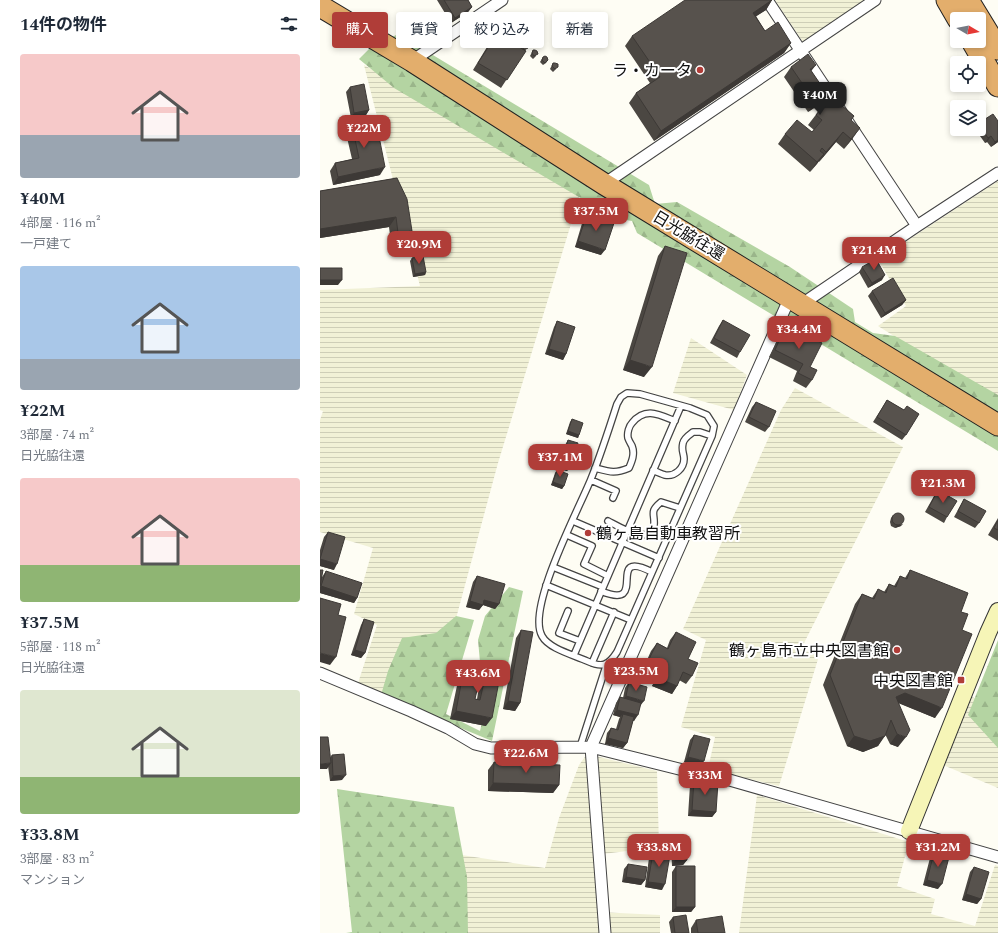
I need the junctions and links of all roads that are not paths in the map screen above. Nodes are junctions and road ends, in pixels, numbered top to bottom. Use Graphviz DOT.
graph roads {
  1 [pos="502,0"];
  2 [pos="767,0"];
  3 [pos="875,0"];
  4 [pos="947,0"];
  5 [pos="968,0"];
  6 [pos="320,6"];
  7 [pos="954,12"];
  8 [pos="976,48"];
  9 [pos="801,49"];
  10 [pos="998,49"];
  11 [pos="412,61"];
  12 [pos="998,86"];
  13 [pos="998,173"];
  14 [pos="604,184"];
  15 [pos="917,226"];
  16 [pos="796,301"];
  17 [pos="681,406"];
  18 [pos="675,421"];
  19 [pos="998,425"];
  20 [pos="712,436"];
  21 [pos="595,468"];
  22 [pos="653,470"];
  23 [pos="591,480"];
  24 [pos="613,498"];
  25 [pos="680,508"];
  26 [pos="573,521"];
  27 [pos="608,521"];
  28 [pos="628,530"];
  29 [pos="567,535"];
  30 [pos="622,543"];
  31 [pos="659,558"];
  32 [pos="553,567"];
  33 [pos="652,572"];
  34 [pos="608,576"];
  35 [pos="546,585"];
  36 [pos="602,589"];
  37 [pos="595,604"];
  38 [pos="568,611"];
  39 [pos="998,611"];
  40 [pos="614,612"];
  41 [pos="631,620"];
  42 [pos="580,641"];
  43 [pos="574,655"];
  44 [pos="592,663"];
  45 [pos="607,664"];
  46 [pos="320,673"];
  47 [pos="585,747"];
  48 [pos="909,831"];
  49 [pos="998,857"];
  50 [pos="605,933"];
  1 -- 11 [label="street"];
  2 -- 9 [label="street"];
  3 -- 9 [label="street"];
  4 -- 7 [label="highway"];
  5 -- 10 [label="highway"];
  6 -- 11 [label="highway, 日光脇往還"];
  8 -- 12 [label="highway"];
  9 -- 14 [label="street"];
  9 -- 15 [label="street"];
  11 -- 14 [label="highway, 日光脇往還"];
  13 -- 15 [label="street"];
  14 -- 16 [label="highway, 日光脇往還"];
  15 -- 16 [label="street"];
  16 -- 19 [label="highway, 日光脇往還"];
  16 -- 47 [label="street"];
  17 -- 18 [label="lane"];
  17 -- 20 [label="lane"];
  17 -- 21 [label="lane"];
  18 -- 21 [label="lane"];
  18 -- 22 [label="lane"];
  20 -- 22 [label="lane"];
  20 -- 25 [label="lane"];
  21 -- 23 [label="lane"];
  22 -- 28 [label="lane"];
  23 -- 24 [label="lane"];
  23 -- 26 [label="lane"];
  25 -- 28 [label="lane"];
  25 -- 31 [label="lane"];
  26 -- 29 [label="lane"];
  26 -- 30 [label="lane"];
  27 -- 28 [label="lane"];
  28 -- 30 [label="lane"];
  29 -- 32 [label="lane"];
  29 -- 34 [label="lane"];
  30 -- 31 [label="lane"];
  30 -- 34 [label="lane"];
  31 -- 33 [label="lane"];
  32 -- 35 [label="lane"];
  32 -- 36 [label="lane"];
  33 -- 36 [label="lane"];
  33 -- 41 [label="lane"];
  34 -- 36 [label="lane"];
  35 -- 37 [label="lane"];
  35 -- 43 [label="lane"];
  36 -- 37 [label="lane"];
  37 -- 40 [label="lane"];
  37 -- 42 [label="lane"];
  38 -- 42 [label="lane"];
  39 -- 48 [label="street"];
  40 -- 41 [label="lane"];
  40 -- 44 [label="lane"];
  41 -- 45 [label="lane"];
  42 -- 43 [label="lane"];
  43 -- 44 [label="lane"];
  44 -- 45 [label="lane"];
  45 -- 47 [label="lane"];
  46 -- 47 [label="street"];
  47 -- 48 [label="street"];
  47 -- 50 [label="street"];
  48 -- 49 [label="street"];
}
